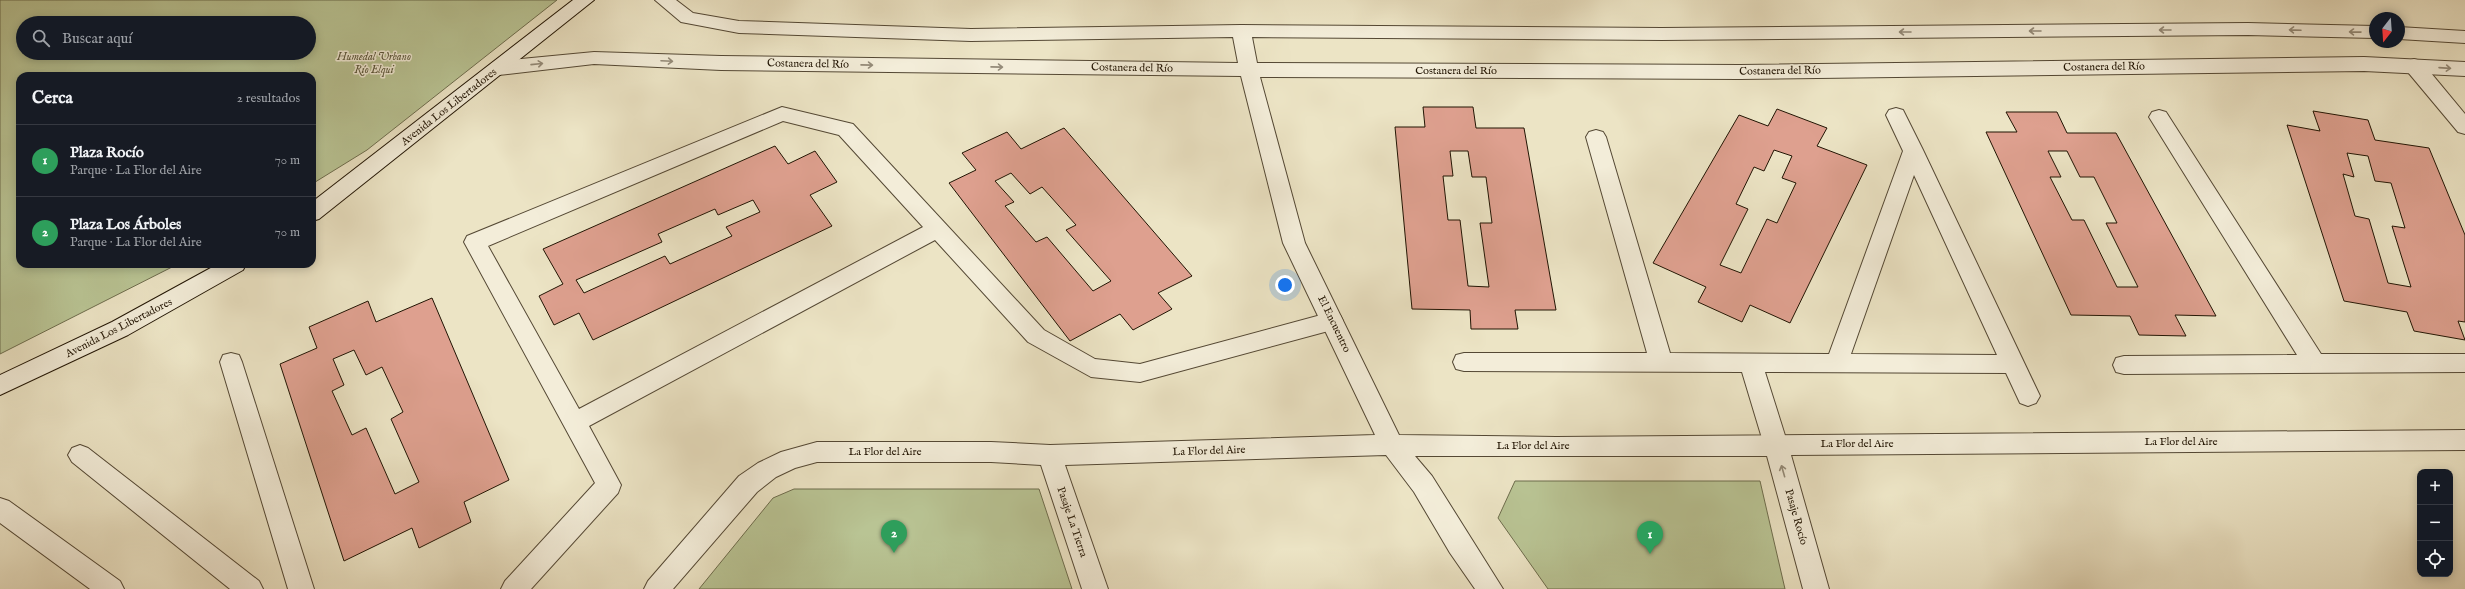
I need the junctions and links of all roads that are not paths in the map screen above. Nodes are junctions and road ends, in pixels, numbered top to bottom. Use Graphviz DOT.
graph roads {
  1 [pos="585,0"];
  2 [pos="664,0"];
  3 [pos="1241,31"];
  4 [pos="2369,32"];
  5 [pos="2405,33"];
  6 [pos="2465,37"];
  7 [pos="2401,48"];
  8 [pos="2414,66"];
  9 [pos="498,68"];
  10 [pos="2465,69"];
  11 [pos="1249,70"];
  12 [pos="1896,115"];
  13 [pos="2159,117"];
  14 [pos="2465,127"];
  15 [pos="1596,137"];
  16 [pos="1913,150"];
  17 [pos="316,210"];
  18 [pos="938,229"];
  19 [pos="228,268"];
  20 [pos="1332,321"];
  21 [pos="231,362"];
  22 [pos="1464,362"];
  23 [pos="1661,362"];
  24 [pos="1750,362"];
  25 [pos="1837,362"];
  26 [pos="2013,364"];
  27 [pos="2315,364"];
  28 [pos="2465,364"];
  29 [pos="2124,365"];
  30 [pos="0,385"];
  31 [pos="2028,396"];
  32 [pos="574,423"];
  33 [pos="2465,440"];
  34 [pos="1392,445"];
  35 [pos="1776,445"];
  36 [pos="80,455"];
  37 [pos="1050,456"];
  38 [pos="0,509"];
  39 [pos="110,589"];
  40 [pos="250,589"];
  41 [pos="301,589"];
  42 [pos="514,589"];
  43 [pos="657,589"];
  44 [pos="1095,589"];
  45 [pos="1490,589"];
  46 [pos="1816,589"];
  1 -- 9 [label="street, Avenida Los Libertadores"];
  2 -- 3 [label="street"];
  4 -- 3 [label="street, one-way"];
  3 -- 11 [label="street, El Encuentro"];
  5 -- 6 [label="street"];
  7 -- 8 [label="street"];
  8 -- 10 [label="street, Costanera del Río, one-way"];
  8 -- 11 [label="street, Costanera del Río"];
  8 -- 14 [label="street"];
  9 -- 11 [label="street, Costanera del Río, one-way"];
  9 -- 17 [label="street, Avenida Los Libertadores"];
  11 -- 20 [label="street, El Encuentro"];
  12 -- 16 [label="street"];
  13 -- 27 [label="street"];
  15 -- 23 [label="street"];
  16 -- 25 [label="street"];
  16 -- 26 [label="street"];
  18 -- 20 [label="street"];
  18 -- 32 [label="street"];
  18 -- 32 [label="street"];
  19 -- 30 [label="street, Avenida Los Libertadores"];
  20 -- 34 [label="street, El Encuentro"];
  21 -- 41 [label="street"];
  22 -- 23 [label="street"];
  23 -- 24 [label="street"];
  24 -- 25 [label="street"];
  24 -- 35 [label="street, Pasaje Rocío"];
  25 -- 26 [label="street"];
  26 -- 31 [label="street"];
  27 -- 28 [label="street"];
  27 -- 29 [label="street"];
  32 -- 42 [label="street"];
  33 -- 35 [label="street, La Flor del Aire"];
  34 -- 35 [label="street, La Flor del Aire"];
  34 -- 37 [label="street, La Flor del Aire"];
  34 -- 45 [label="street, El Encuentro"];
  46 -- 35 [label="street, Pasaje Rocío, one-way"];
  36 -- 40 [label="street"];
  37 -- 43 [label="street, La Flor del Aire"];
  37 -- 44 [label="street, Pasaje La Tierra"];
  38 -- 39 [label="street"];
}
